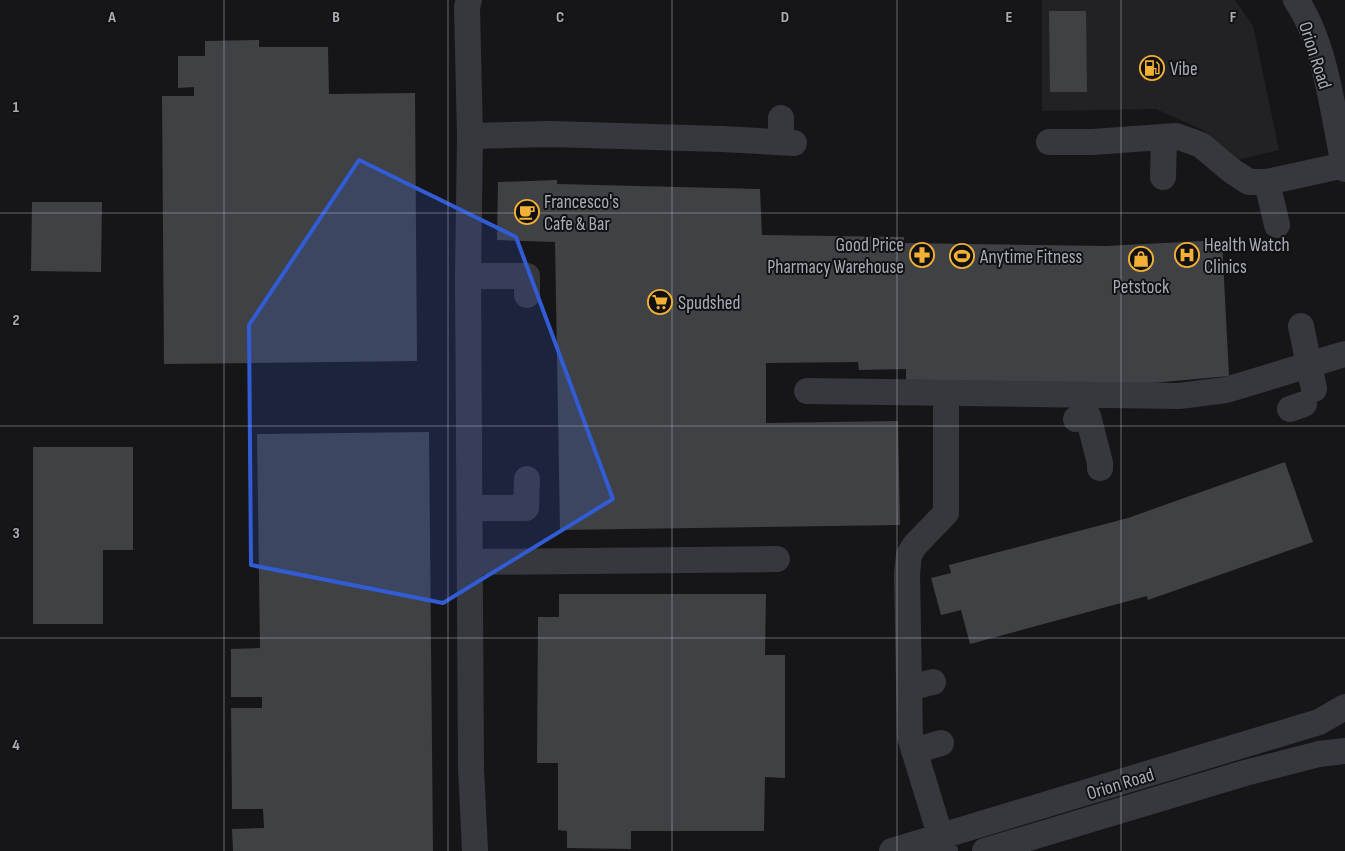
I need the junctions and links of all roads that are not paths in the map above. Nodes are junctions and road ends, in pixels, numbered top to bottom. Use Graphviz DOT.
graph roads {
  1 [pos="1296,0"];
  2 [pos="467,2"];
  3 [pos="786,134"];
  4 [pos="470,136"];
  5 [pos="1164,137"];
  6 [pos="1049,142"];
  7 [pos="1345,167"];
  8 [pos="1163,177"];
  9 [pos="1267,182"];
  10 [pos="1277,225"];
  11 [pos="468,276"];
  12 [pos="527,295"];
  13 [pos="1301,326"];
  14 [pos="1345,354"];
  15 [pos="807,391"];
  16 [pos="1304,392"];
  17 [pos="946,393"];
  18 [pos="1076,419"];
  19 [pos="1100,468"];
  20 [pos="526,480"];
  21 [pos="470,508"];
  22 [pos="777,559"];
  23 [pos="470,562"];
  24 [pos="1345,707"];
  25 [pos="941,743"];
  26 [pos="914,751"];
  27 [pos="1345,751"];
  28 [pos="942,844"];
  29 [pos="476,851"];
  30 [pos="892,851"];
  31 [pos="985,851"];
  1 -- 7 [label="street, Orion Road"];
  2 -- 4 [label="street"];
  3 -- 4 [label="street"];
  4 -- 11 [label="street"];
  5 -- 6 [label="street"];
  5 -- 8 [label="street"];
  5 -- 9 [label="street"];
  7 -- 9 [label="street"];
  9 -- 10 [label="street"];
  11 -- 12 [label="street"];
  11 -- 21 [label="street"];
  13 -- 16 [label="street"];
  14 -- 16 [label="street"];
  15 -- 17 [label="street"];
  16 -- 17 [label="street"];
  17 -- 26 [label="street"];
  18 -- 19 [label="street"];
  20 -- 21 [label="street"];
  21 -- 23 [label="street"];
  22 -- 23 [label="street"];
  23 -- 29 [label="street"];
  24 -- 28 [label="street, Orion Road"];
  25 -- 26 [label="street"];
  26 -- 28 [label="street"];
  27 -- 31 [label="street, Orion Road"];
  28 -- 30 [label="street, Orion Road"];
}
